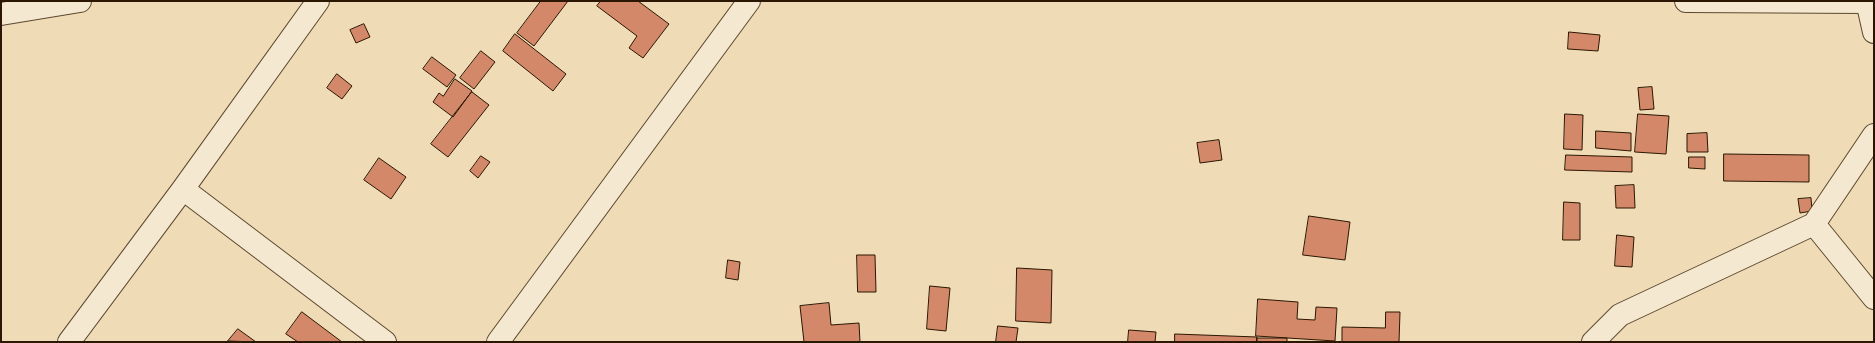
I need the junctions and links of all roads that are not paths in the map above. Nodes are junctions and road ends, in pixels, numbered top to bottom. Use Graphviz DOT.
graph roads {
  1 [pos="80,1"];
  2 [pos="318,1"];
  3 [pos="749,1"];
  4 [pos="1686,1"];
  5 [pos="1867,2"];
  6 [pos="1,14"];
  7 [pos="1874,32"];
  8 [pos="1874,135"];
  9 [pos="183,189"];
  10 [pos="1814,224"];
  11 [pos="1874,298"];
  12 [pos="69,342"];
  13 [pos="385,342"];
  14 [pos="498,342"];
  15 [pos="1593,342"];
  1 -- 6 [label="street"];
  2 -- 9 [label="street"];
  3 -- 14 [label="street"];
  4 -- 5 [label="street"];
  5 -- 7 [label="street"];
  8 -- 10 [label="street"];
  9 -- 12 [label="street"];
  9 -- 13 [label="street"];
  10 -- 11 [label="street"];
  10 -- 15 [label="street"];
}
